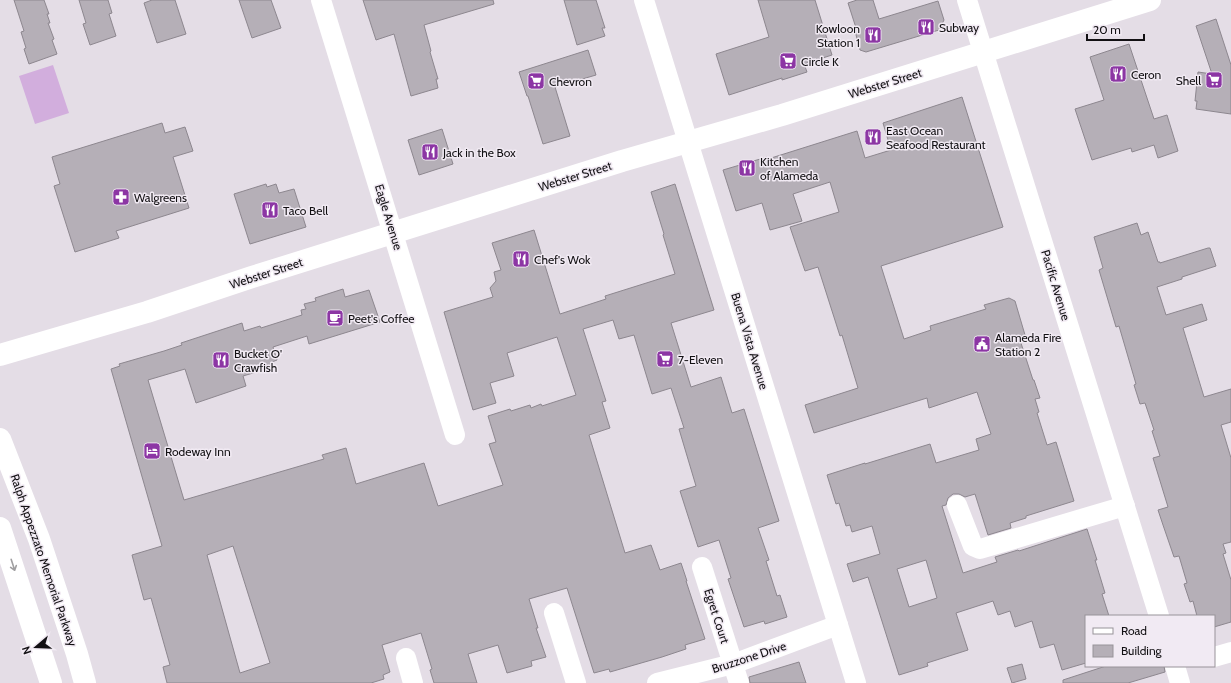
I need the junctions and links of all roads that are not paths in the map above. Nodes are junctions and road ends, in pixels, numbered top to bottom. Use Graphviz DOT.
graph roads {
  1 [pos="321,0"];
  2 [pos="644,0"];
  3 [pos="967,0"];
  4 [pos="1150,0"];
  5 [pos="982,53"];
  6 [pos="689,142"];
  7 [pos="394,233"];
  8 [pos="0,355"];
  9 [pos="455,435"];
  10 [pos="0,439"];
  11 [pos="957,505"];
  12 [pos="1125,506"];
  13 [pos="0,528"];
  14 [pos="702,567"];
  15 [pos="554,613"];
  16 [pos="1159,615"];
  17 [pos="838,625"];
  18 [pos="1231,652"];
  19 [pos="1215,657"];
  20 [pos="406,658"];
  21 [pos="733,664"];
  22 [pos="51,683"];
  23 [pos="85,683"];
  24 [pos="413,683"];
  25 [pos="576,683"];
  26 [pos="657,683"];
  27 [pos="739,683"];
  28 [pos="856,683"];
  1 -- 7 [label="street, Eagle Avenue"];
  2 -- 6 [label="street, Buena Vista Avenue"];
  3 -- 5 [label="street, Pacific Avenue"];
  4 -- 5 [label="main road, Webster Street"];
  5 -- 6 [label="main road, Webster Street"];
  5 -- 12 [label="street, Pacific Avenue"];
  6 -- 7 [label="main road, Webster Street"];
  6 -- 17 [label="street, Buena Vista Avenue"];
  7 -- 8 [label="main road, Webster Street"];
  7 -- 9 [label="street, Eagle Avenue"];
  10 -- 23 [label="main road, Ralph Appezzato Memorial Parkway"];
  11 -- 12 [label="street"];
  12 -- 16 [label="street, Pacific Avenue"];
  13 -- 22 [label="main road, one-way"];
  14 -- 21 [label="street, Egret Court"];
  15 -- 25 [label="street"];
  17 -- 21 [label="street, Bruzzone Drive"];
  17 -- 28 [label="street, Buena Vista Avenue"];
  18 -- 19 [label="street"];
  20 -- 24 [label="street"];
  21 -- 26 [label="street, Bruzzone Drive"];
  21 -- 27 [label="street, Egret Court"];
}
